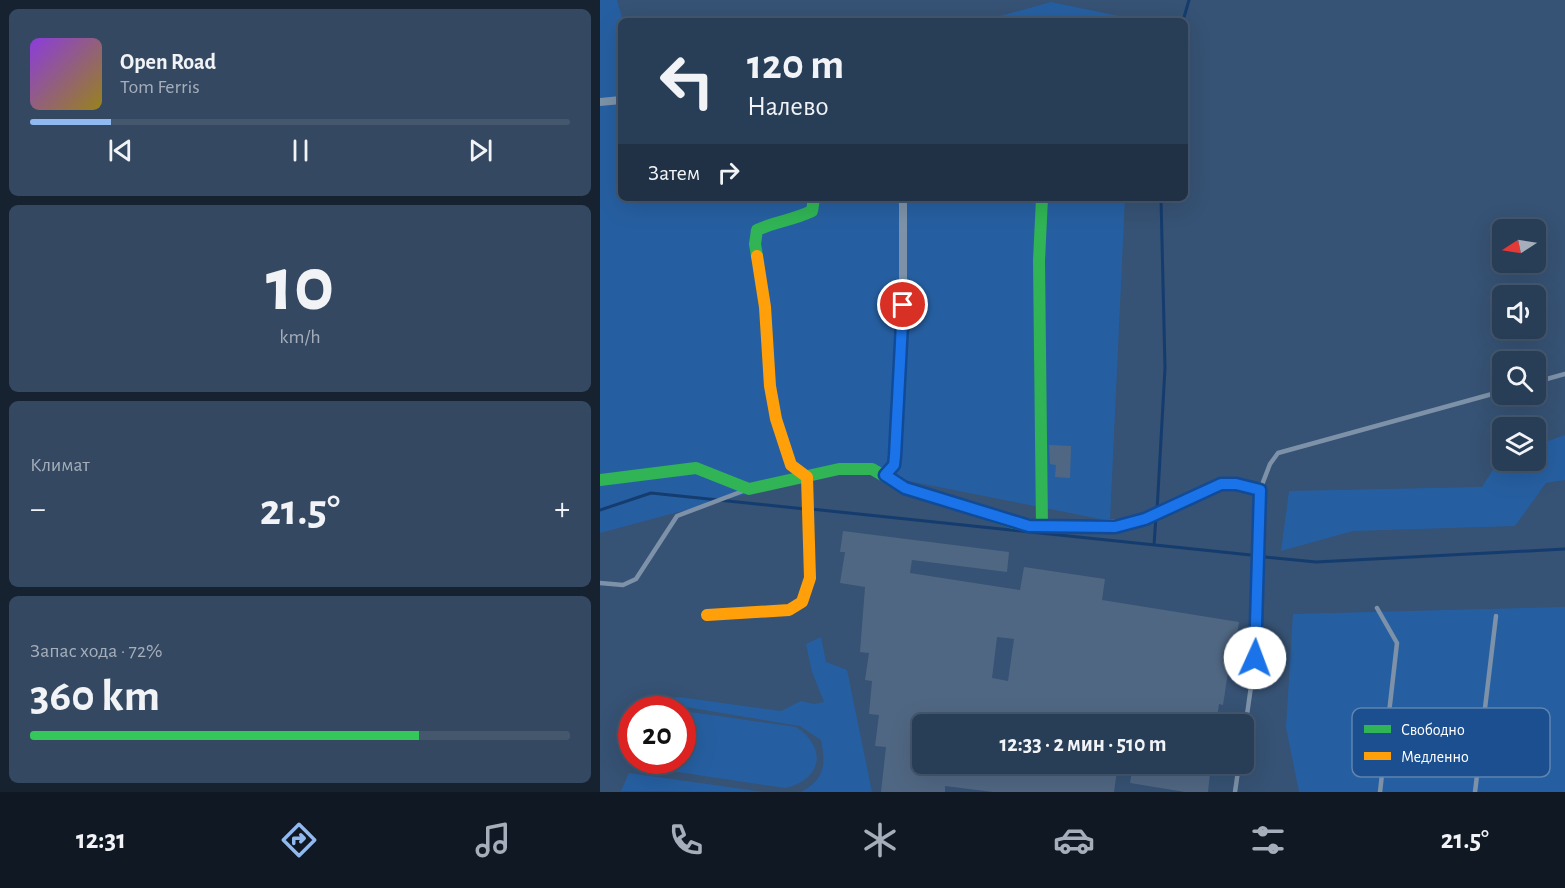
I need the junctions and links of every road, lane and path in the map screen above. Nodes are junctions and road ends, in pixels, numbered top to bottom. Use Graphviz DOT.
graph roads {
  1 [pos="618,100"];
  2 [pos="600,102"];
  3 [pos="814,201"];
  4 [pos="903,201"];
  5 [pos="1042,201"];
  6 [pos="1565,374"];
  7 [pos="1546,379"];
  8 [pos="1492,394"];
  9 [pos="885,475"];
  10 [pos="807,477"];
  11 [pos="600,480"];
  12 [pos="749,489"];
  13 [pos="1260,490"];
  14 [pos="1042,527"];
  15 [pos="600,583"];
  16 [pos="1377,608"];
  17 [pos="707,615"];
  18 [pos="1496,616"];
  19 [pos="1390,708"];
  20 [pos="1485,708"];
  21 [pos="1247,714"];
  22 [pos="1238,774"];
  23 [pos="1382,777"];
  24 [pos="1477,777"];
  25 [pos="1235,792"];
  26 [pos="1380,792"];
  27 [pos="1475,792"];
  1 -- 2 [label="street"];
  3 -- 10 [label="street"];
  4 -- 9 [label="street"];
  5 -- 14 [label="street"];
  6 -- 7 [label="lane"];
  8 -- 13 [label="lane"];
  9 -- 10 [label="street"];
  9 -- 14 [label="street"];
  10 -- 12 [label="street"];
  10 -- 17 [label="street"];
  11 -- 12 [label="street"];
  12 -- 15 [label="lane"];
  13 -- 14 [label="street"];
  13 -- 21 [label="lane"];
  16 -- 19 [label="lane"];
  18 -- 20 [label="lane"];
  22 -- 25 [label="lane"];
  23 -- 26 [label="lane"];
  24 -- 27 [label="lane"];
}
